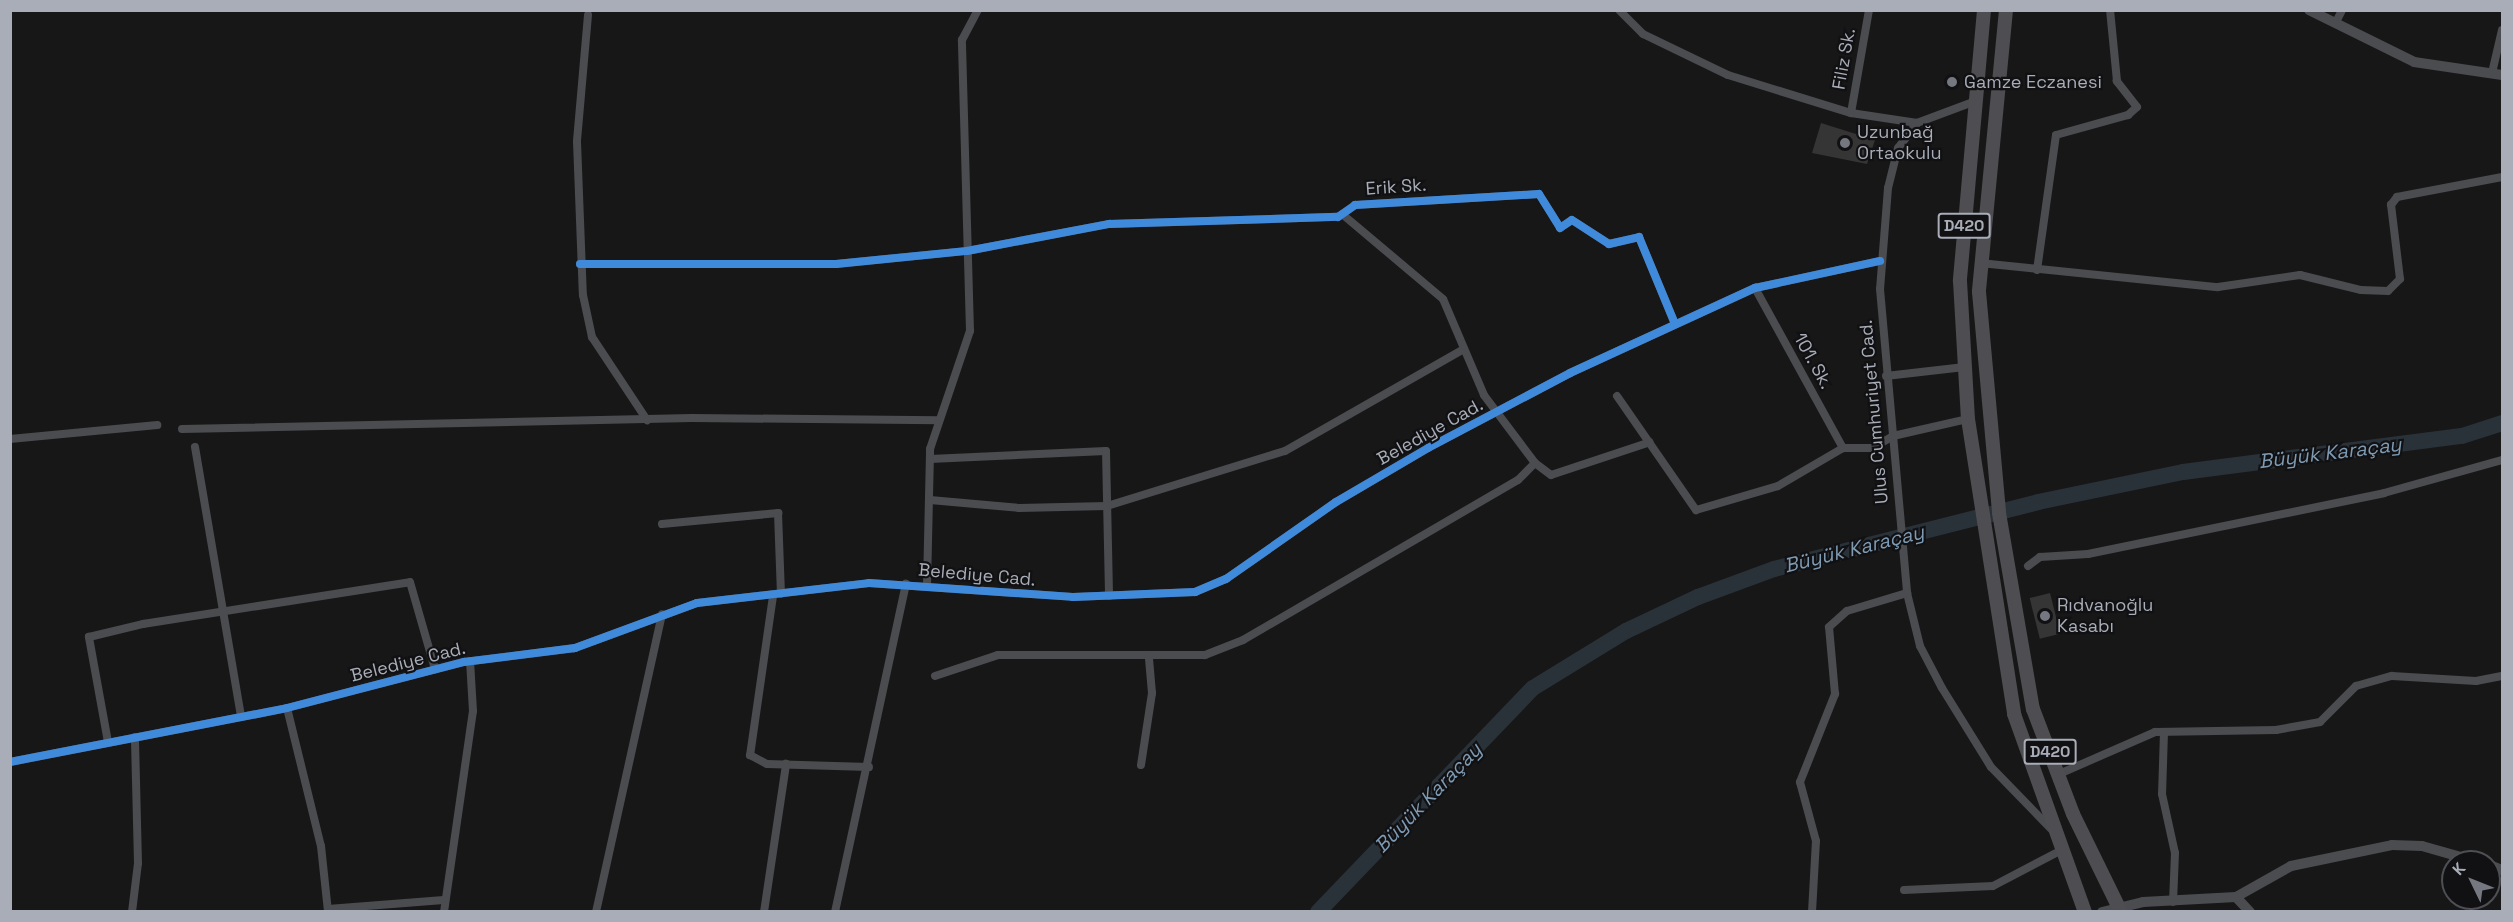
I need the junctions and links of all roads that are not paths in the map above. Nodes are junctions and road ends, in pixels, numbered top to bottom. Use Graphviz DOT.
graph roads {
  1 [pos="978,10"];
  2 [pos="1619,10"];
  3 [pos="1869,10"];
  4 [pos="1984,10"];
  5 [pos="2006,10"];
  6 [pos="2110,10"];
  7 [pos="2309,10"];
  8 [pos="2342,10"];
  9 [pos="588,15"];
  10 [pos="2336,22"];
  11 [pos="2502,30"];
  12 [pos="2497,74"];
  13 [pos="1973,102"];
  14 [pos="1851,113"];
  15 [pos="1917,123"];
  16 [pos="2502,177"];
  17 [pos="1342,214"];
  18 [pos="968,251"];
  19 [pos="1880,261"];
  20 [pos="1980,263"];
  21 [pos="580,264"];
  22 [pos="2037,270"];
  23 [pos="1755,288"];
  24 [pos="1675,324"];
  25 [pos="1464,349"];
  26 [pos="1964,367"];
  27 [pos="1886,376"];
  28 [pos="1617,396"];
  29 [pos="1497,412"];
  30 [pos="1968,419"];
  31 [pos="647,420"];
  32 [pos="939,420"];
  33 [pos="157,426"];
  34 [pos="182,429"];
  35 [pos="1893,436"];
  36 [pos="10,440"];
  37 [pos="1650,442"];
  38 [pos="195,447"];
  39 [pos="1843,448"];
  40 [pos="930,459"];
  41 [pos="2502,460"];
  42 [pos="1535,463"];
  43 [pos="930,500"];
  44 [pos="1107,506"];
  45 [pos="662,524"];
  46 [pos="2028,566"];
  47 [pos="906,584"];
  48 [pos="927,585"];
  49 [pos="1907,593"];
  50 [pos="777,595"];
  51 [pos="1109,596"];
  52 [pos="222,612"];
  53 [pos="662,614"];
  54 [pos="1149,655"];
  55 [pos="470,661"];
  56 [pos="435,669"];
  57 [pos="935,676"];
  58 [pos="2502,676"];
  59 [pos="287,708"];
  60 [pos="241,717"];
  61 [pos="2164,732"];
  62 [pos="135,737"];
  63 [pos="108,742"];
  64 [pos="10,762"];
  65 [pos="786,764"];
  66 [pos="1141,765"];
  67 [pos="869,767"];
  68 [pos="2059,774"];
  69 [pos="2051,829"];
  70 [pos="2060,851"];
  71 [pos="2441,851"];
  72 [pos="1904,890"];
  73 [pos="2236,897"];
  74 [pos="444,900"];
  75 [pos="2172,902"];
  76 [pos="2119,908"];
  77 [pos="328,910"];
  78 [pos="132,912"];
  79 [pos="444,912"];
  80 [pos="596,912"];
  81 [pos="764,912"];
  82 [pos="836,912"];
  83 [pos="1812,912"];
  84 [pos="2085,912"];
  85 [pos="2102,912"];
  86 [pos="2250,912"];
  1 -- 18 [label="street"];
  2 -- 14 [label="street"];
  3 -- 14 [label="street, Filiz Sk."];
  4 -- 13 [label="highway, D420"];
  5 -- 20 [label="highway"];
  6 -- 22 [label="street"];
  7 -- 10 [label="street"];
  8 -- 10 [label="street"];
  9 -- 21 [label="street"];
  10 -- 12 [label="street"];
  11 -- 12 [label="street"];
  13 -- 15 [label="street"];
  13 -- 26 [label="highway, D420"];
  14 -- 15 [label="street"];
  15 -- 19 [label="street, Ulus Cumhuriyet Cad."];
  16 -- 22 [label="street"];
  17 -- 18 [label="street, Erik Sk."];
  17 -- 24 [label="street, Erik Sk."];
  17 -- 25 [label="street"];
  18 -- 21 [label="street, Erik Sk."];
  18 -- 32 [label="street"];
  19 -- 23 [label="street, Belediye Cad."];
  19 -- 27 [label="street, Ulus Cumhuriyet Cad."];
  20 -- 22 [label="street"];
  20 -- 68 [label="highway, D420"];
  21 -- 31 [label="street"];
  23 -- 24 [label="street, Belediye Cad."];
  23 -- 39 [label="street, 101. Sk."];
  24 -- 29 [label="street, Belediye Cad."];
  25 -- 29 [label="street"];
  25 -- 44 [label="street"];
  26 -- 27 [label="street"];
  26 -- 30 [label="highway, D420"];
  27 -- 35 [label="street, Ulus Cumhuriyet Cad."];
  28 -- 37 [label="street"];
  29 -- 42 [label="street"];
  29 -- 51 [label="street, Belediye Cad."];
  30 -- 35 [label="street"];
  30 -- 69 [label="highway, D420"];
  31 -- 32 [label="street"];
  31 -- 34 [label="street"];
  32 -- 40 [label="street"];
  33 -- 36 [label="street"];
  35 -- 39 [label="street"];
  35 -- 49 [label="street, Ulus Cumhuriyet Cad."];
  37 -- 39 [label="street"];
  37 -- 42 [label="street"];
  38 -- 52 [label="street"];
  40 -- 43 [label="street"];
  40 -- 44 [label="street"];
  41 -- 46 [label="street"];
  42 -- 54 [label="street"];
  43 -- 44 [label="street"];
  43 -- 48 [label="street"];
  44 -- 51 [label="street"];
  45 -- 50 [label="street"];
  47 -- 48 [label="street, Belediye Cad."];
  47 -- 50 [label="street, Belediye Cad."];
  47 -- 67 [label="street"];
  48 -- 51 [label="street, Belediye Cad."];
  49 -- 69 [label="street, Ulus Cumhuriyet Cad."];
  49 -- 83 [label="street"];
  50 -- 53 [label="street, Belediye Cad."];
  50 -- 65 [label="street"];
  52 -- 56 [label="street"];
  52 -- 60 [label="street"];
  52 -- 63 [label="street"];
  53 -- 55 [label="street, Belediye Cad."];
  53 -- 80 [label="street"];
  54 -- 57 [label="street"];
  54 -- 66 [label="street"];
  55 -- 56 [label="street, Belediye Cad."];
  55 -- 74 [label="street"];
  56 -- 59 [label="street, Belediye Cad."];
  58 -- 61 [label="street"];
  59 -- 60 [label="street, Belediye Cad."];
  59 -- 77 [label="street"];
  60 -- 62 [label="street, Belediye Cad."];
  61 -- 68 [label="street"];
  61 -- 75 [label="street"];
  62 -- 63 [label="street, Belediye Cad."];
  62 -- 78 [label="street"];
  63 -- 64 [label="street, Belediye Cad."];
  65 -- 67 [label="street"];
  65 -- 81 [label="street"];
  67 -- 82 [label="street"];
  68 -- 76 [label="highway, D420"];
  69 -- 70 [label="highway, D420"];
  70 -- 72 [label="street"];
  70 -- 84 [label="highway, D420"];
  71 -- 73 [label="street"];
  73 -- 75 [label="street"];
  73 -- 86 [label="street"];
  74 -- 77 [label="street"];
  74 -- 79 [label="street"];
  75 -- 76 [label="street"];
  76 -- 85 [label="street"];
}
